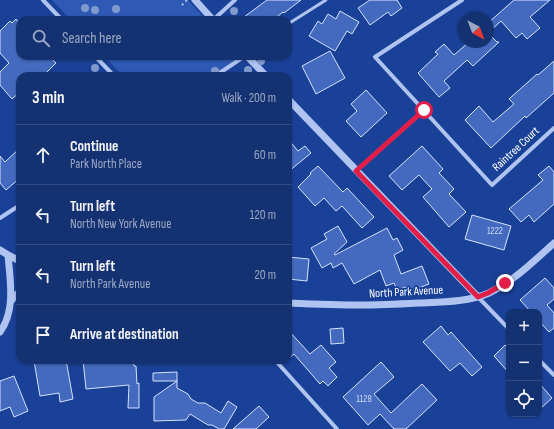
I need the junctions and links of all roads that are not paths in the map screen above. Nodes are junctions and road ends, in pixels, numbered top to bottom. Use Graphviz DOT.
graph roads {
  1 [pos="43,0"];
  2 [pos="194,0"];
  3 [pos="235,0"];
  4 [pos="326,0"];
  5 [pos="462,0"];
  6 [pos="58,16"];
  7 [pos="209,16"];
  8 [pos="217,16"];
  9 [pos="292,21"];
  10 [pos="99,60"];
  11 [pos="240,60"];
  12 [pos="250,60"];
  13 [pos="110,72"];
  14 [pos="221,72"];
  15 [pos="262,72"];
  16 [pos="292,103"];
  17 [pos="424,110"];
  18 [pos="554,128"];
  19 [pos="356,171"];
  20 [pos="16,208"];
  21 [pos="0,218"];
  22 [pos="554,243"];
  23 [pos="0,250"];
  24 [pos="8,255"];
  25 [pos="16,259"];
  26 [pos="16,295"];
  27 [pos="478,297"];
  28 [pos="11,301"];
  29 [pos="292,303"];
  30 [pos="506,326"];
  31 [pos="0,332"];
  32 [pos="542,363"];
  33 [pos="279,364"];
  34 [pos="554,374"];
  35 [pos="337,429"];
  1 -- 6 [label="street"];
  2 -- 7 [label="street"];
  3 -- 8 [label="street"];
  4 -- 9 [label="lane"];
  5 -- 17 [label="street"];
  10 -- 13 [label="street"];
  11 -- 14 [label="street"];
  12 -- 15 [label="street"];
  16 -- 19 [label="street"];
  17 -- 18 [label="street, Raintree Court"];
  17 -- 19 [label="street"];
  19 -- 27 [label="street"];
  20 -- 21 [label="street"];
  22 -- 27 [label="street, North Park Avenue"];
  23 -- 24 [label="street"];
  24 -- 25 [label="street"];
  24 -- 28 [label="street"];
  26 -- 28 [label="street"];
  27 -- 29 [label="street, North Park Avenue"];
  27 -- 30 [label="street"];
  28 -- 31 [label="street"];
  32 -- 34 [label="street"];
  33 -- 35 [label="street"];
}
